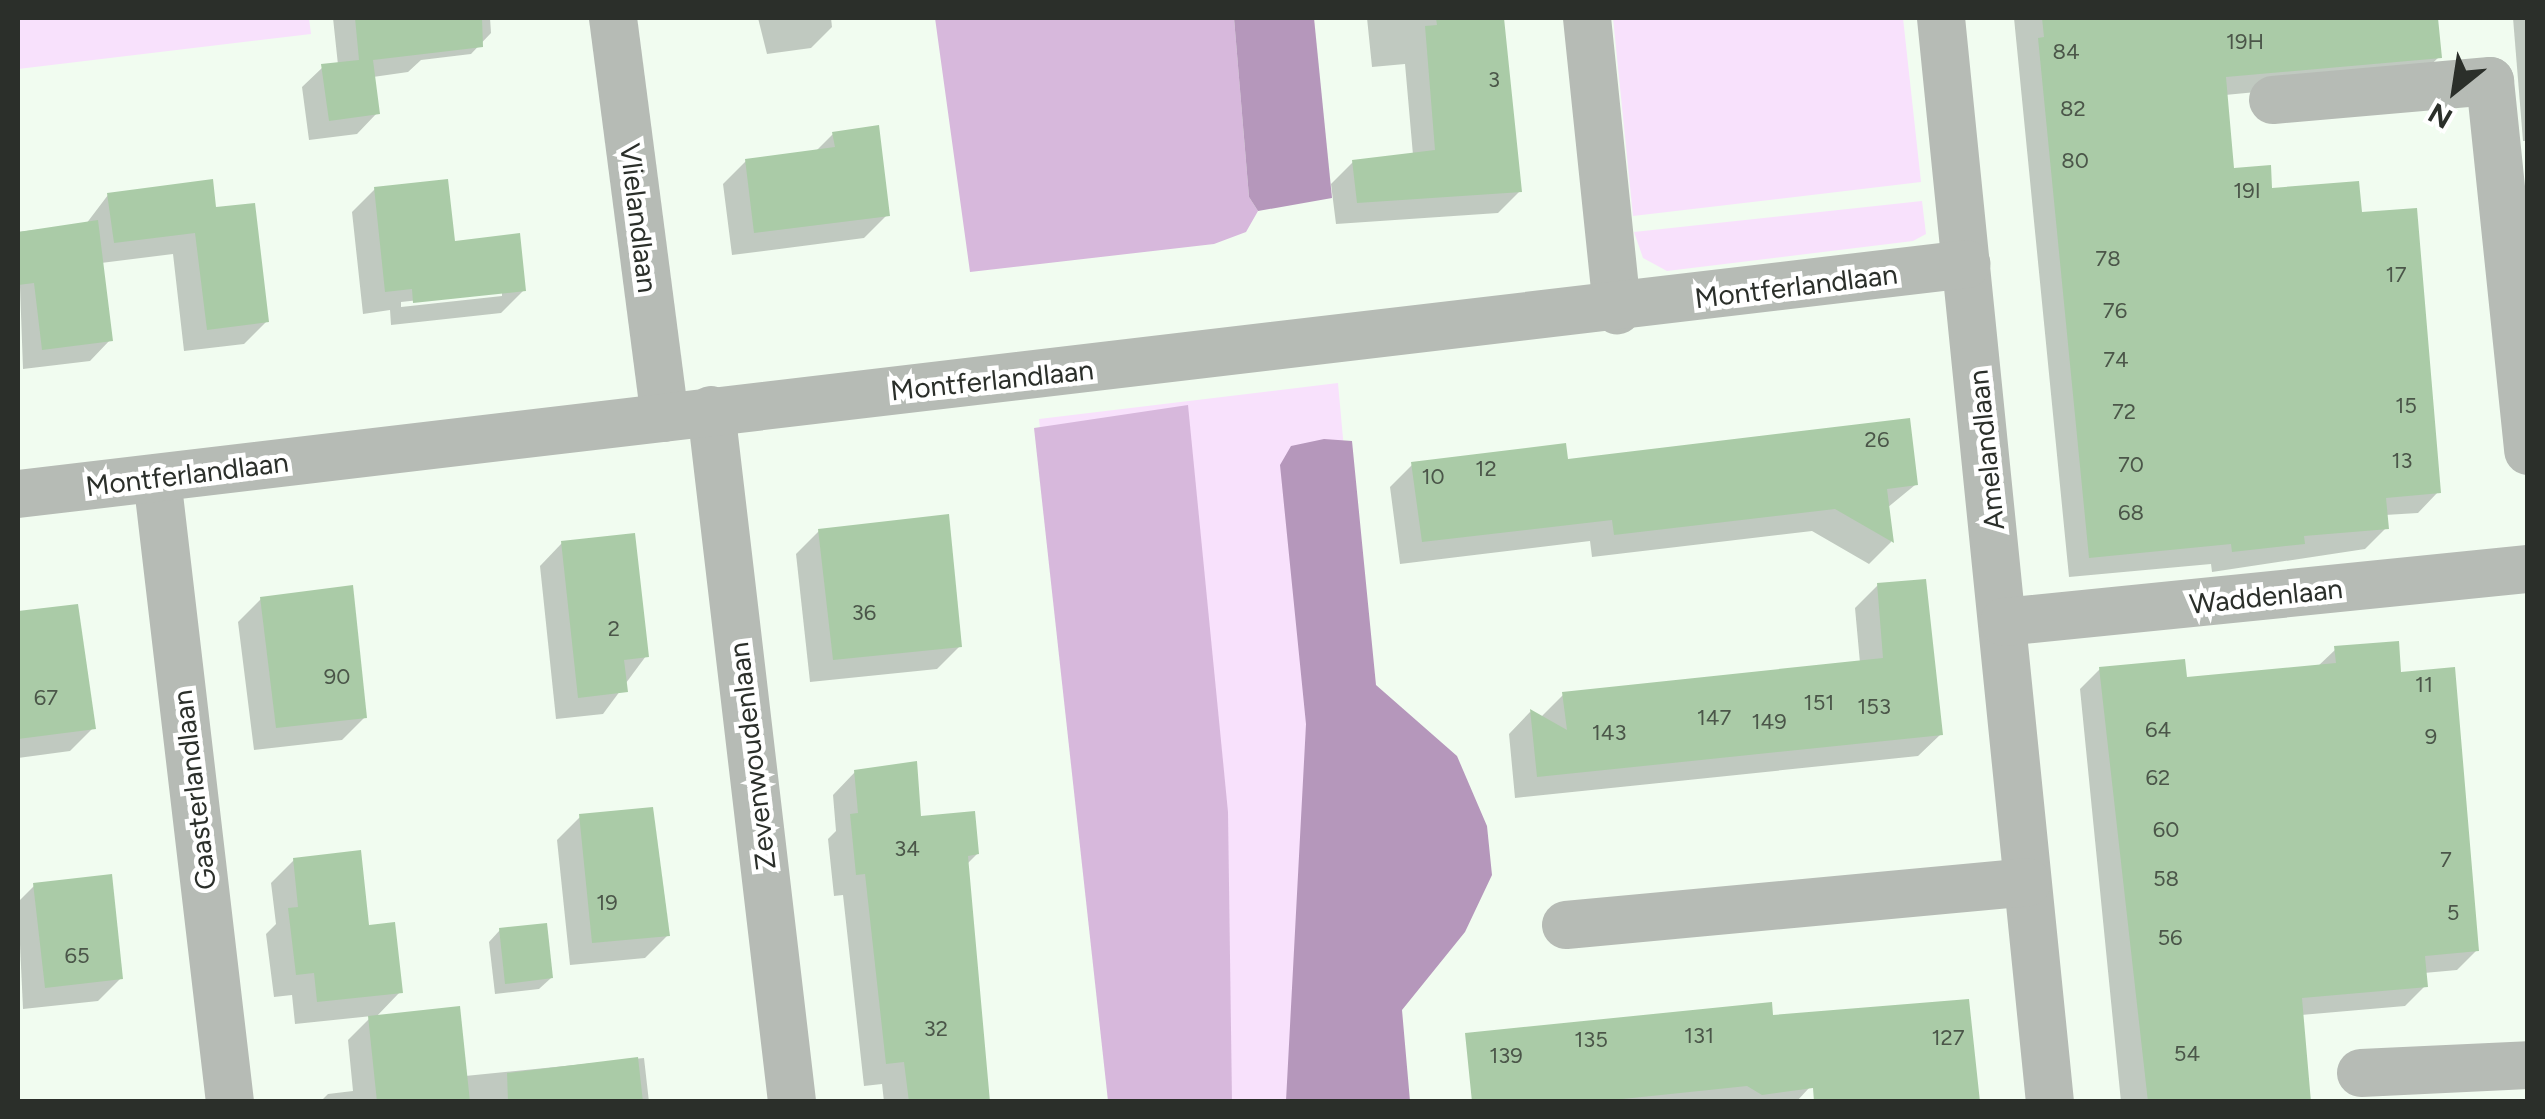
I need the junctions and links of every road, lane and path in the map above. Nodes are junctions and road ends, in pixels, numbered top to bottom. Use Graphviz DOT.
graph roads {
  1 [pos="613,18"];
  2 [pos="1587,18"];
  3 [pos="1941,18"];
  4 [pos="2273,100"];
  5 [pos="2518,262"];
  6 [pos="1966,264"];
  7 [pos="1617,310"];
  8 [pos="711,410"];
  9 [pos="665,418"];
  10 [pos="2528,451"];
  11 [pos="157,478"];
  12 [pos="18,494"];
  13 [pos="2528,569"];
  14 [pos="2004,622"];
  15 [pos="2027,882"];
  16 [pos="1566,925"];
  17 [pos="2528,1064"];
  18 [pos="2361,1073"];
  19 [pos="230,1102"];
  20 [pos="792,1102"];
  21 [pos="2050,1102"];
  1 -- 9 [label="street, Vlielandlaan"];
  2 -- 7 [label="street"];
  3 -- 6 [label="street, Amelandlaan"];
  4 -- 5 [label="street"];
  5 -- 10 [label="street"];
  6 -- 7 [label="street, Montferlandlaan"];
  6 -- 14 [label="street, Amelandlaan"];
  7 -- 8 [label="street, Montferlandlaan"];
  8 -- 9 [label="street, Montferlandlaan"];
  8 -- 20 [label="street, Zevenwoudenlaan"];
  9 -- 11 [label="street, Montferlandlaan"];
  11 -- 12 [label="street, Montferlandlaan"];
  11 -- 19 [label="street, Gaasterlandlaan"];
  13 -- 14 [label="street, Waddenlaan"];
  14 -- 15 [label="street, Amelandlaan"];
  15 -- 16 [label="street"];
  15 -- 21 [label="street, Amelandlaan"];
  17 -- 18 [label="street"];
}
